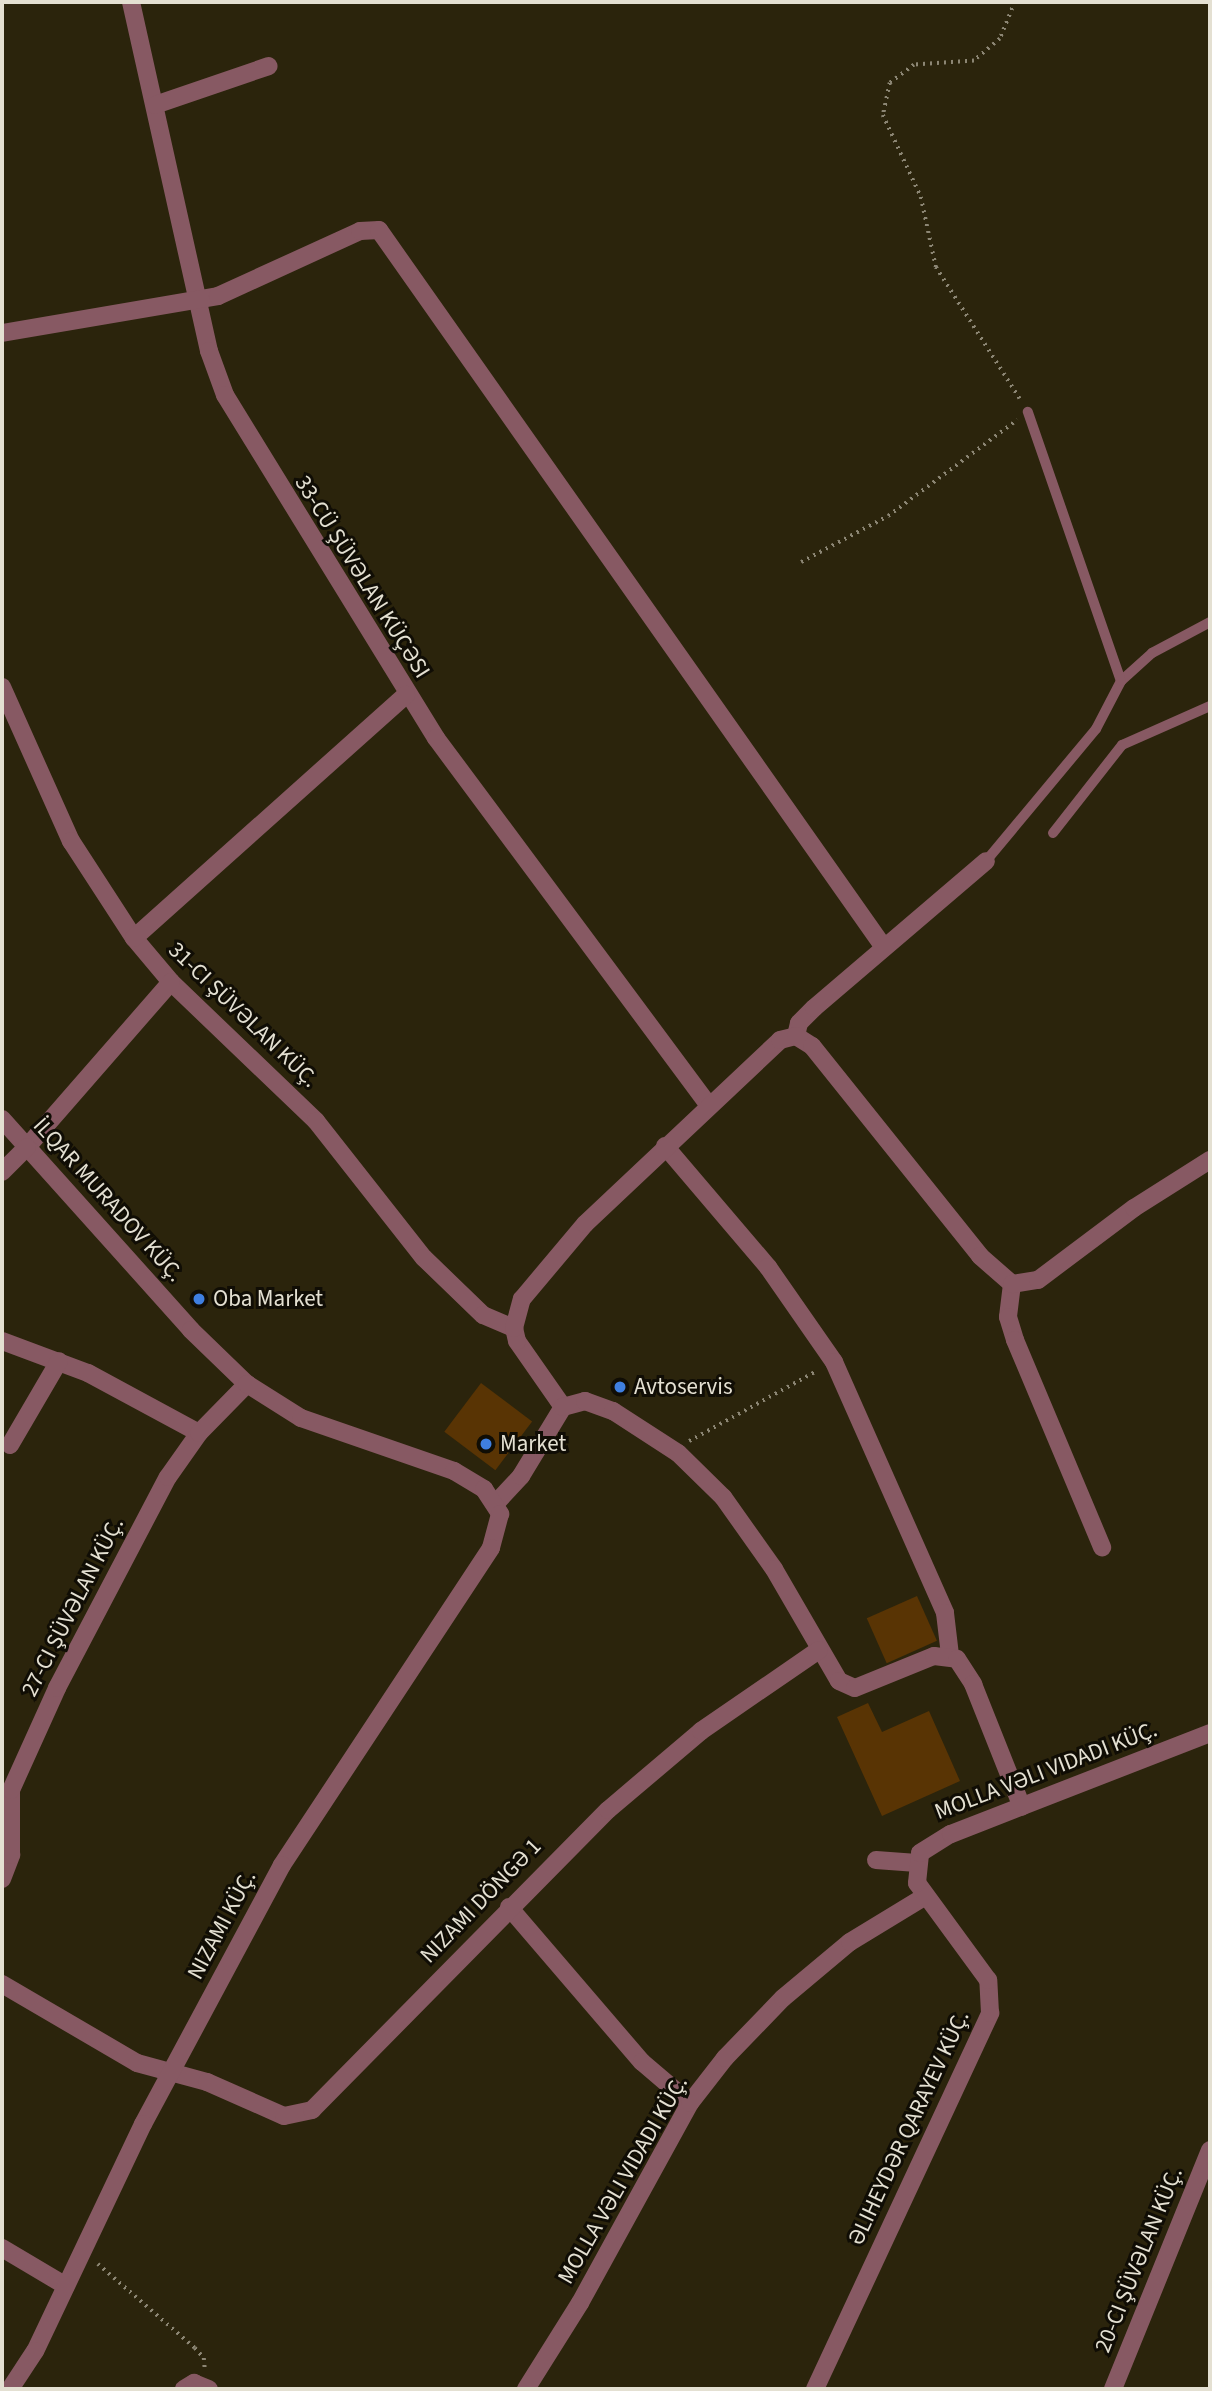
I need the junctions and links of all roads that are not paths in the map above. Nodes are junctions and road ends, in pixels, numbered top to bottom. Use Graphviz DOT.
graph roads {
  1 [pos="131,2"];
  2 [pos="270,66"];
  3 [pos="155,105"];
  4 [pos="198,300"];
  5 [pos="2,333"];
  6 [pos="1028,412"];
  7 [pos="1210,622"];
  8 [pos="1121,681"];
  9 [pos="2,687"];
  10 [pos="406,695"];
  11 [pos="1210,706"];
  12 [pos="1053,833"];
  13 [pos="986,861"];
  14 [pos="134,938"];
  15 [pos="883,946"];
  16 [pos="171,982"];
  17 [pos="796,1036"];
  18 [pos="708,1104"];
  19 [pos="2,1119"];
  20 [pos="665,1146"];
  21 [pos="27,1147"];
  22 [pos="1210,1160"];
  23 [pos="2,1172"];
  24 [pos="1012,1284"];
  25 [pos="514,1328"];
  26 [pos="2,1341"];
  27 [pos="59,1361"];
  28 [pos="247,1384"];
  29 [pos="563,1407"];
  30 [pos="199,1433"];
  31 [pos="10,1445"];
  32 [pos="496,1503"];
  33 [pos="1102,1547"];
  34 [pos="819,1650"];
  35 [pos="950,1655"];
  36 [pos="1210,1733"];
  37 [pos="1022,1807"];
  38 [pos="7,1838"];
  39 [pos="876,1860"];
  40 [pos="917,1863"];
  41 [pos="2,1879"];
  42 [pos="924,1897"];
  43 [pos="509,1907"];
  44 [pos="2,1984"];
  45 [pos="170,2073"];
  46 [pos="690,2103"];
  47 [pos="1210,2150"];
  48 [pos="2,2249"];
  49 [pos="66,2286"];
  50 [pos="10,2389"];
  51 [pos="526,2389"];
  52 [pos="815,2389"];
  53 [pos="1113,2389"];
  1 -- 3 [label="street, 33-CÜ ŞÜVƏLAN KÜÇƏSI"];
  2 -- 3 [label="street"];
  3 -- 4 [label="street, 33-CÜ ŞÜVƏLAN KÜÇƏSI"];
  4 -- 5 [label="street"];
  4 -- 10 [label="street, 33-CÜ ŞÜVƏLAN KÜÇƏSI"];
  4 -- 15 [label="street"];
  6 -- 8 [label="lane"];
  7 -- 8 [label="lane"];
  8 -- 13 [label="lane"];
  9 -- 14 [label="street, 31-CI ŞÜVƏLAN KÜÇ."];
  10 -- 14 [label="street"];
  10 -- 18 [label="street, 33-CÜ ŞÜVƏLAN KÜÇƏSI"];
  11 -- 12 [label="lane"];
  13 -- 15 [label="street"];
  14 -- 16 [label="street, 31-CI ŞÜVƏLAN KÜÇ."];
  15 -- 17 [label="street"];
  16 -- 21 [label="street"];
  16 -- 25 [label="street, 31-CI ŞÜVƏLAN KÜÇ."];
  17 -- 18 [label="street"];
  17 -- 24 [label="street"];
  18 -- 20 [label="street"];
  19 -- 21 [label="street, İLQAR MURADOV KÜÇ."];
  20 -- 25 [label="street"];
  20 -- 35 [label="street"];
  21 -- 23 [label="street"];
  21 -- 28 [label="street, İLQAR MURADOV KÜÇ."];
  22 -- 24 [label="street"];
  24 -- 33 [label="street"];
  25 -- 29 [label="street"];
  26 -- 27 [label="street"];
  27 -- 30 [label="street"];
  27 -- 31 [label="street"];
  28 -- 30 [label="street, 27-CI ŞÜVƏLAN KÜÇ."];
  28 -- 32 [label="street, İLQAR MURADOV KÜÇ."];
  29 -- 32 [label="street"];
  29 -- 34 [label="street"];
  30 -- 38 [label="street, 27-CI ŞÜVƏLAN KÜÇ."];
  32 -- 45 [label="street, NIZAMI KÜÇ."];
  34 -- 35 [label="street"];
  34 -- 43 [label="street, NIZAMI DÖNGƏ 1"];
  35 -- 37 [label="street"];
  36 -- 37 [label="street, MOLLA VƏLI VIDADI KÜÇ."];
  37 -- 40 [label="street, MOLLA VƏLI VIDADI KÜÇ."];
  38 -- 41 [label="street, 27-CI ŞÜVƏLAN KÜÇ."];
  39 -- 40 [label="street"];
  40 -- 42 [label="street"];
  42 -- 46 [label="street, MOLLA VƏLI VIDADI KÜÇ."];
  42 -- 52 [label="street, ƏLIHEYDƏR QARAYEV KÜÇ."];
  43 -- 45 [label="street, NIZAMI DÖNGƏ 1"];
  43 -- 46 [label="street"];
  44 -- 45 [label="street"];
  45 -- 49 [label="street, NIZAMI KÜÇ."];
  46 -- 51 [label="street, MOLLA VƏLI VIDADI KÜÇ."];
  47 -- 53 [label="street, 20-CI ŞÜVƏLAN KÜÇ."];
  48 -- 49 [label="street"];
  49 -- 50 [label="street, NIZAMI KÜÇ."];
}
